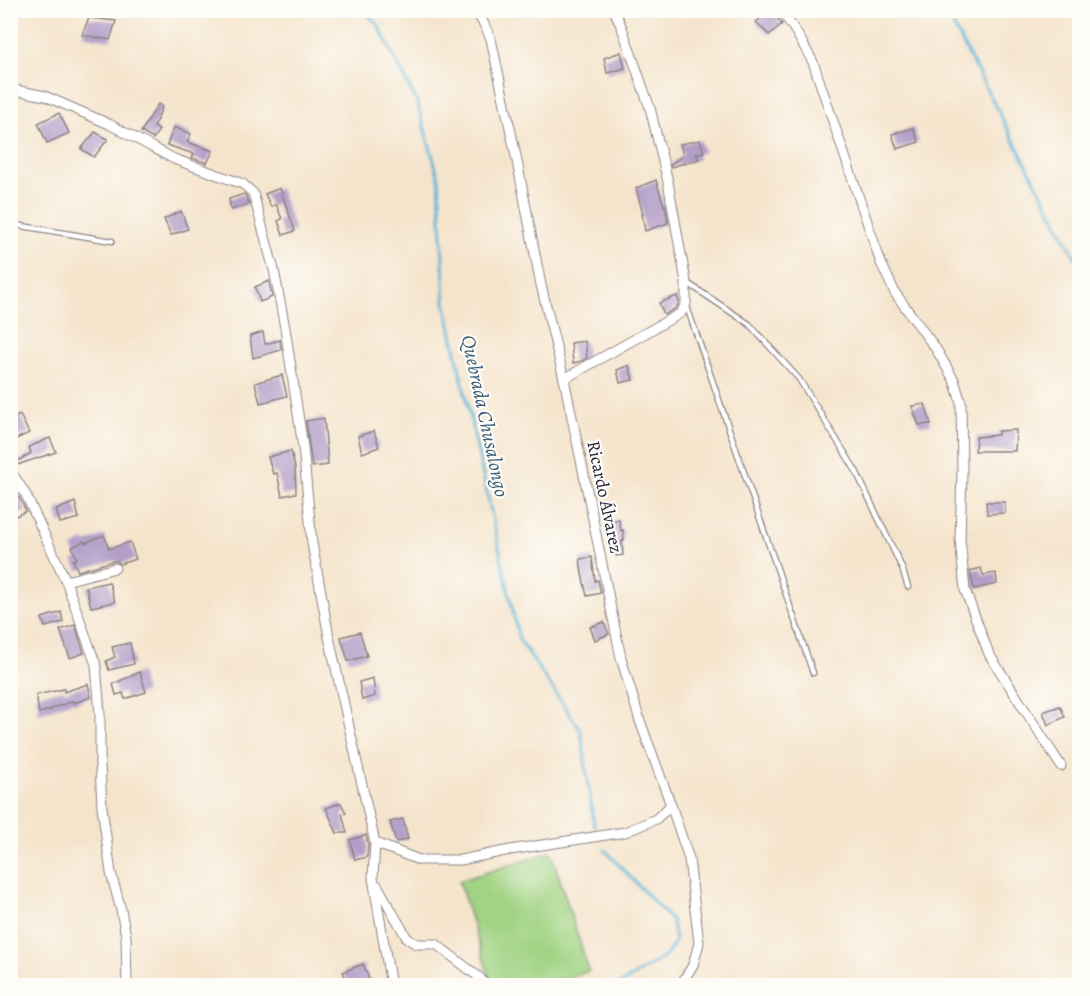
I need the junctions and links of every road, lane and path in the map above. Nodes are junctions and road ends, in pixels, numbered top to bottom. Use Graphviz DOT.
graph roads {
  1 [pos="475,10"];
  2 [pos="614,10"];
  3 [pos="781,10"];
  4 [pos="10,89"];
  5 [pos="10,224"];
  6 [pos="112,241"];
  7 [pos="686,282"];
  8 [pos="686,304"];
  9 [pos="564,379"];
  10 [pos="10,470"];
  11 [pos="115,568"];
  12 [pos="66,581"];
  13 [pos="908,587"];
  14 [pos="813,673"];
  15 [pos="1060,766"];
  16 [pos="671,805"];
  17 [pos="375,843"];
  18 [pos="373,878"];
  19 [pos="127,986"];
  20 [pos="391,986"];
  21 [pos="485,986"];
  22 [pos="680,986"];
  1 -- 9 [label="street, Ricardo Álvarez"];
  2 -- 7 [label="street"];
  3 -- 15 [label="street"];
  4 -- 17 [label="street"];
  5 -- 6 [label="lane"];
  7 -- 8 [label="street"];
  7 -- 13 [label="lane"];
  8 -- 9 [label="street"];
  8 -- 14 [label="lane"];
  9 -- 16 [label="street, Ricardo Álvarez"];
  10 -- 12 [label="street"];
  11 -- 12 [label="street"];
  12 -- 19 [label="street"];
  16 -- 17 [label="street"];
  16 -- 22 [label="street, Ricardo Álvarez"];
  17 -- 18 [label="street"];
  18 -- 20 [label="street"];
  18 -- 21 [label="street"];
}
